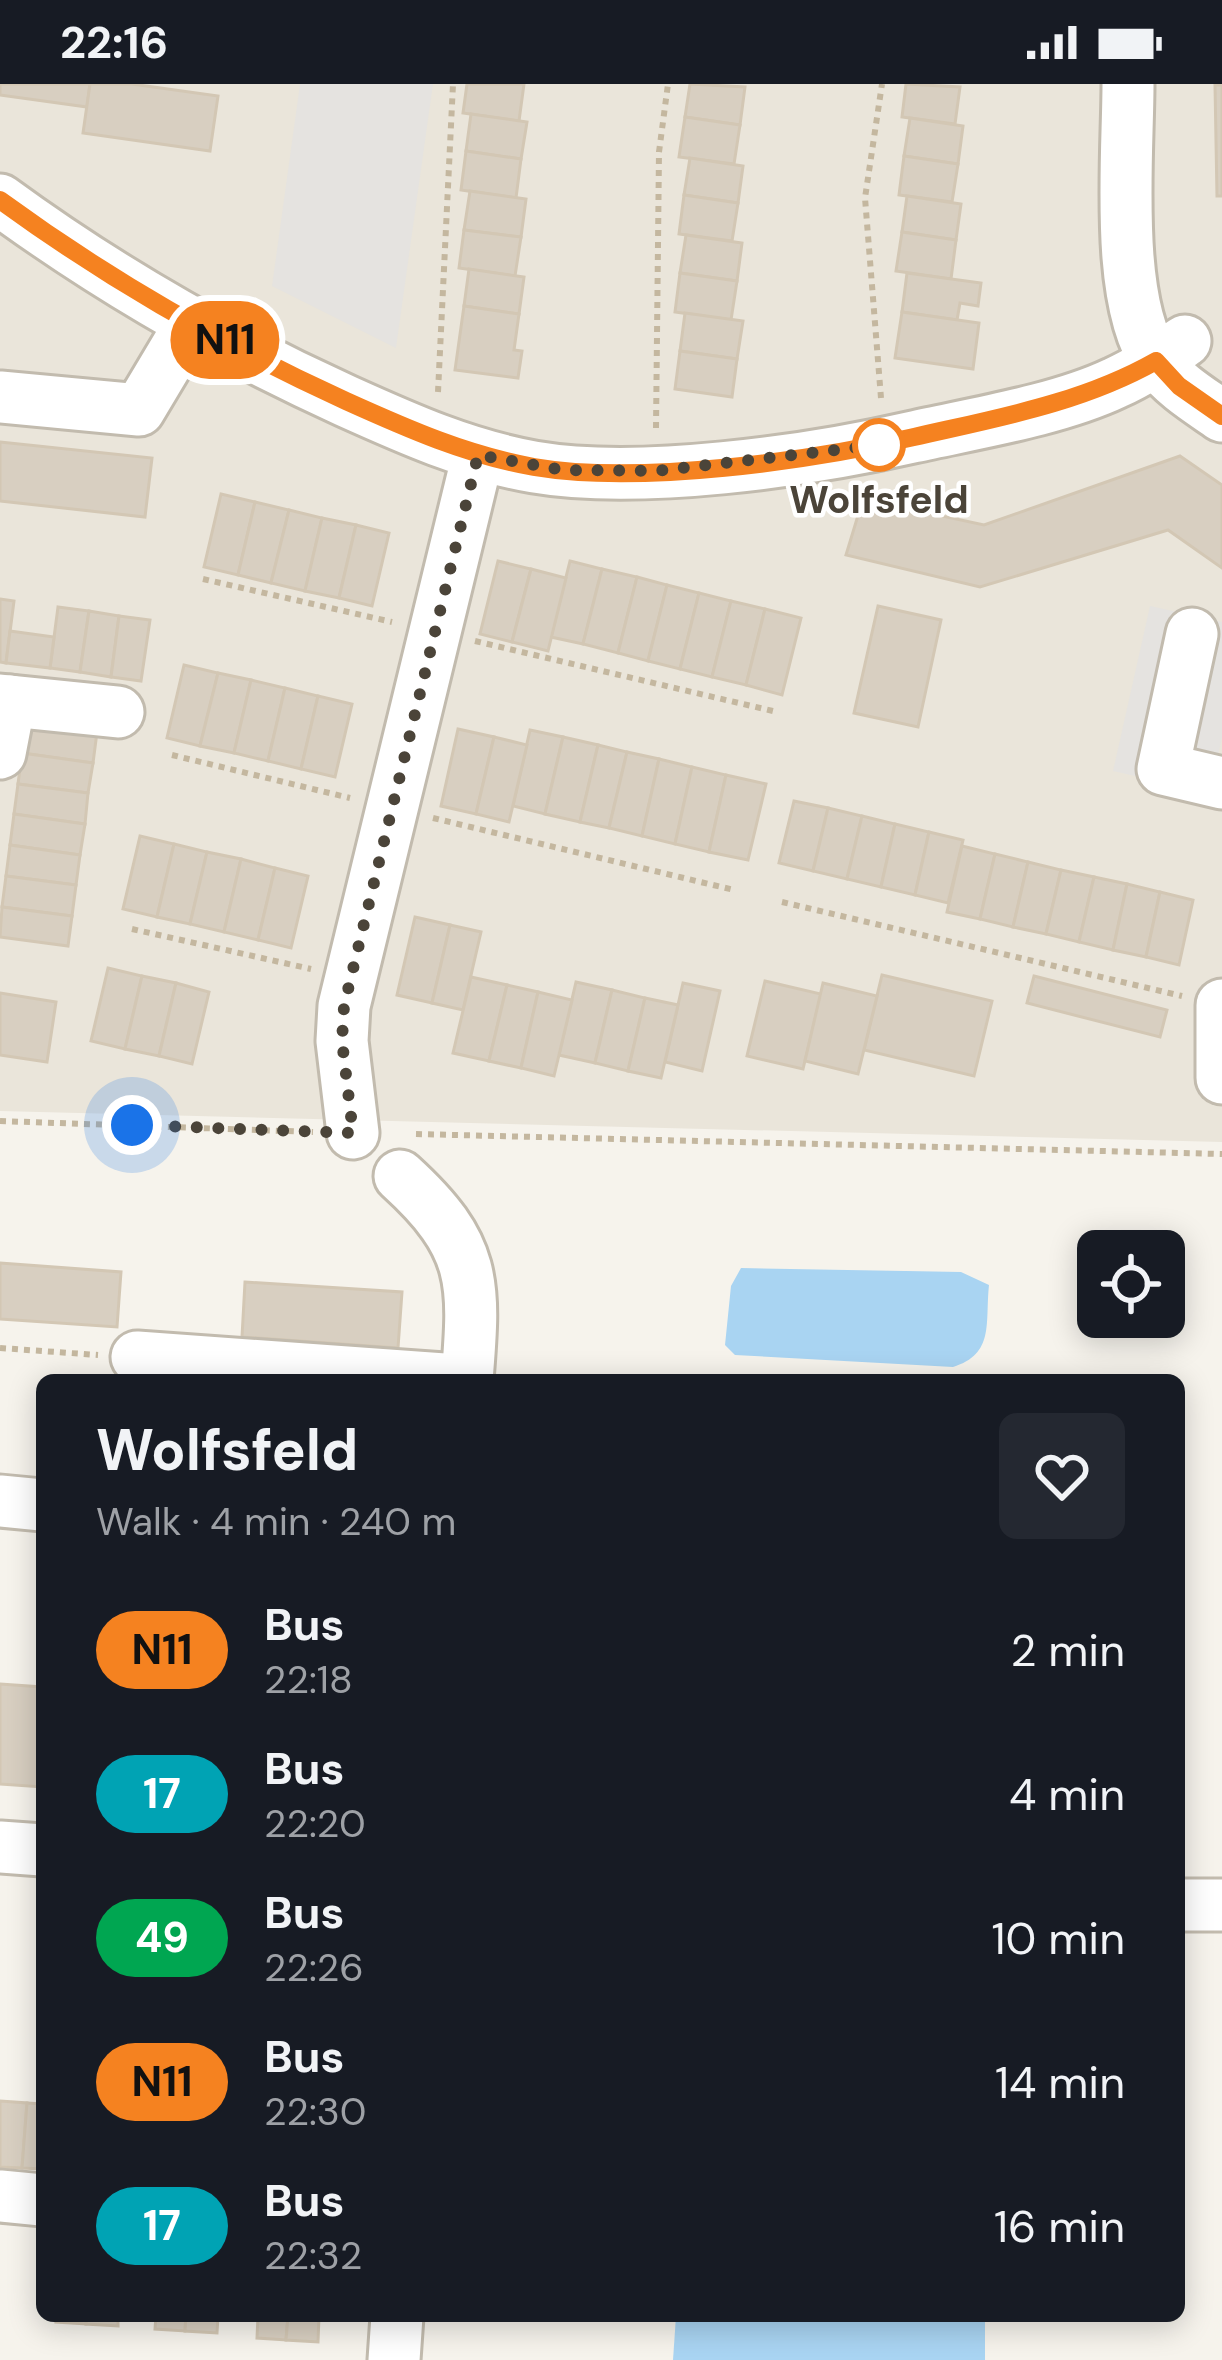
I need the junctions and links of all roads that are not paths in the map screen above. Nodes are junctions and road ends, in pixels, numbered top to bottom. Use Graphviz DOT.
graph roads {
  1 [pos="1129,84"];
  2 [pos="0,200"];
  3 [pos="191,323"];
  4 [pos="1171,351"];
  5 [pos="1222,391"];
  6 [pos="0,397"];
  7 [pos="1222,416"];
  8 [pos="457,448"];
  9 [pos="1192,634"];
  10 [pos="5,700"];
  11 [pos="118,712"];
  12 [pos="0,753"];
  13 [pos="1222,783"];
  14 [pos="1222,1005"];
  15 [pos="1222,1078"];
  16 [pos="353,1133"];
  17 [pos="400,1176"];
  18 [pos="137,1357"];
  19 [pos="374,1374"];
  20 [pos="467,1374"];
  21 [pos="0,1502"];
  22 [pos="36,1505"];
  23 [pos="0,1847"];
  24 [pos="36,1850"];
  25 [pos="1185,1905"];
  26 [pos="1222,1905"];
  27 [pos="0,2196"];
  28 [pos="36,2199"];
  29 [pos="397,2322"];
  30 [pos="394,2360"];
  1 -- 4 [label="street"];
  2 -- 3 [label="street"];
  3 -- 6 [label="street"];
  3 -- 8 [label="street"];
  4 -- 5 [label="street"];
  4 -- 7 [label="street"];
  4 -- 8 [label="street"];
  8 -- 16 [label="street"];
  9 -- 13 [label="street"];
  10 -- 11 [label="street"];
  10 -- 12 [label="street"];
  14 -- 15 [label="street"];
  17 -- 20 [label="street"];
  18 -- 19 [label="street"];
  21 -- 22 [label="street"];
  23 -- 24 [label="street"];
  25 -- 26 [label="street"];
  27 -- 28 [label="street"];
  29 -- 30 [label="street"];
}
